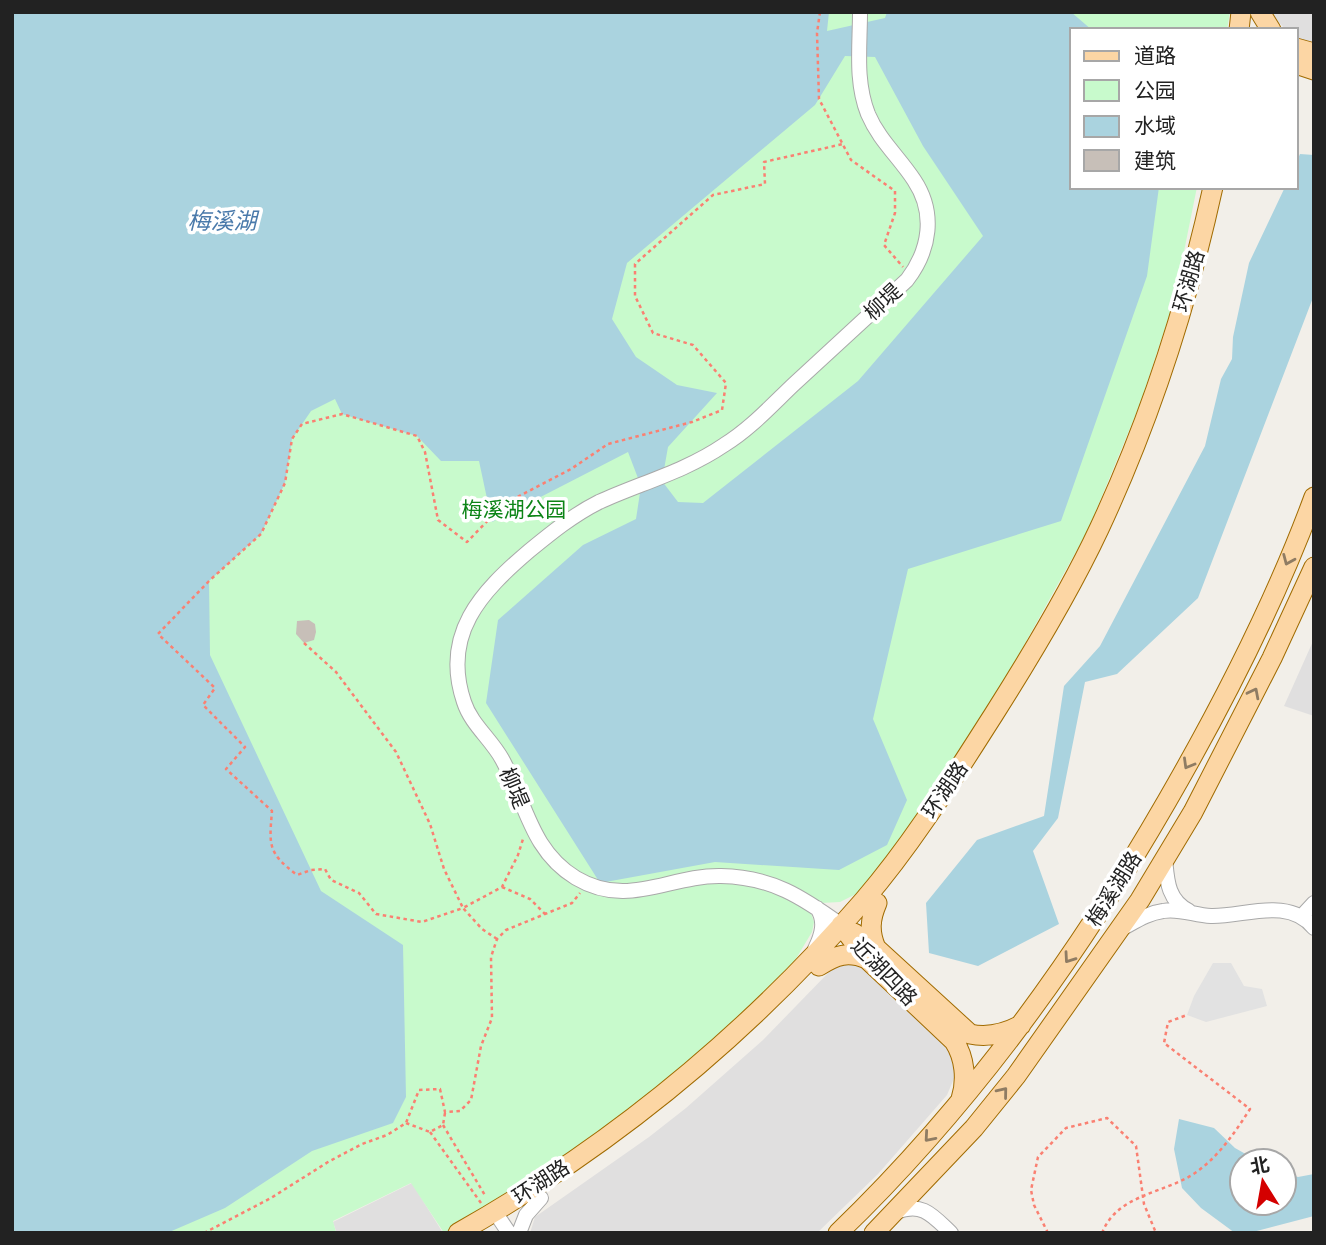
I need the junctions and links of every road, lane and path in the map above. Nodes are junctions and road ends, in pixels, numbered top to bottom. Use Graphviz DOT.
graph roads {
  1 [pos="820,12"];
  2 [pos="1260,12"];
  3 [pos="860,14"];
  4 [pos="1270,28"];
  5 [pos="843,144"];
  6 [pos="1213,189"];
  7 [pos="1225,189"];
  8 [pos="911,275"];
  9 [pos="1314,497"];
  10 [pos="1314,567"];
  11 [pos="304,643"];
  12 [pos="528,822"];
  13 [pos="1166,858"];
  14 [pos="582,881"];
  15 [pos="502,887"];
  16 [pos="871,900"];
  17 [pos="1314,903"];
  18 [pos="463,908"];
  19 [pos="817,908"];
  20 [pos="1190,911"];
  21 [pos="545,914"];
  22 [pos="1301,917"];
  23 [pos="1314,928"];
  24 [pos="847,931"];
  25 [pos="1119,931"];
  26 [pos="497,939"];
  27 [pos="872,953"];
  28 [pos="815,962"];
  29 [pos="1187,1015"];
  30 [pos="1023,1024"];
  31 [pos="960,1102"];
  32 [pos="446,1112"];
  33 [pos="406,1123"];
  34 [pos="443,1125"];
  35 [pos="430,1132"];
  36 [pos="927,1180"];
  37 [pos="1143,1195"];
  38 [pos="895,1212"];
  39 [pos="932,1215"];
  40 [pos="499,1226"];
  41 [pos="204,1233"];
  42 [pos="458,1233"];
  43 [pos="838,1233"];
  44 [pos="874,1233"];
  45 [pos="951,1233"];
  46 [pos="1048,1233"];
  47 [pos="1102,1233"];
  48 [pos="1156,1233"];
  1 -- 5 [label="path"];
  2 -- 4 [label="main road"];
  3 -- 8 [label="street, 柳堤"];
  5 -- 8 [label="path"];
  5 -- 18 [label="path"];
  6 -- 16 [label="main road, 环湖路"];
  7 -- 16 [label="main road, 环湖路"];
  8 -- 12 [label="street, 柳堤"];
  9 -- 30 [label="main road, 梅溪湖路, one-way"];
  13 -- 10 [label="main road, 梅溪湖路, one-way"];
  11 -- 18 [label="path"];
  12 -- 14 [label="street, 柳堤"];
  12 -- 15 [label="path"];
  13 -- 20 [label="street"];
  13 -- 25 [label="main road, 梅溪湖路"];
  14 -- 19 [label="street, 柳堤"];
  14 -- 21 [label="path"];
  15 -- 18 [label="path"];
  15 -- 21 [label="path"];
  16 -- 19 [label="street"];
  16 -- 24 [label="main road, 环湖路"];
  16 -- 27 [label="main road"];
  17 -- 22 [label="street"];
  18 -- 26 [label="path"];
  19 -- 24 [label="street, 柳堤"];
  19 -- 28 [label="street"];
  20 -- 22 [label="street"];
  20 -- 25 [label="street"];
  21 -- 26 [label="path"];
  22 -- 23 [label="street"];
  24 -- 27 [label="main road, 近湖四路"];
  24 -- 28 [label="main road, 环湖路"];
  36 -- 25 [label="main road, 梅溪湖路, one-way"];
  26 -- 32 [label="path"];
  27 -- 28 [label="main road"];
  27 -- 30 [label="main road, 近湖四路"];
  27 -- 31 [label="main road, 近湖四路"];
  28 -- 40 [label="main road, 环湖路"];
  28 -- 40 [label="main road, 环湖路"];
  29 -- 37 [label="path"];
  30 -- 31 [label="main road, 梅溪湖路"];
  31 -- 43 [label="main road, 梅溪湖路, one-way"];
  32 -- 33 [label="path"];
  32 -- 34 [label="path"];
  33 -- 35 [label="path"];
  33 -- 41 [label="path"];
  34 -- 35 [label="path"];
  34 -- 40 [label="path"];
  35 -- 40 [label="path"];
  36 -- 38 [label="main road, 梅溪湖路"];
  36 -- 39 [label="street"];
  37 -- 46 [label="path"];
  37 -- 47 [label="path"];
  37 -- 48 [label="path"];
  38 -- 39 [label="street"];
  38 -- 44 [label="main road, 梅溪湖路"];
  39 -- 45 [label="street"];
  40 -- 42 [label="main road, 环湖路"];
}
